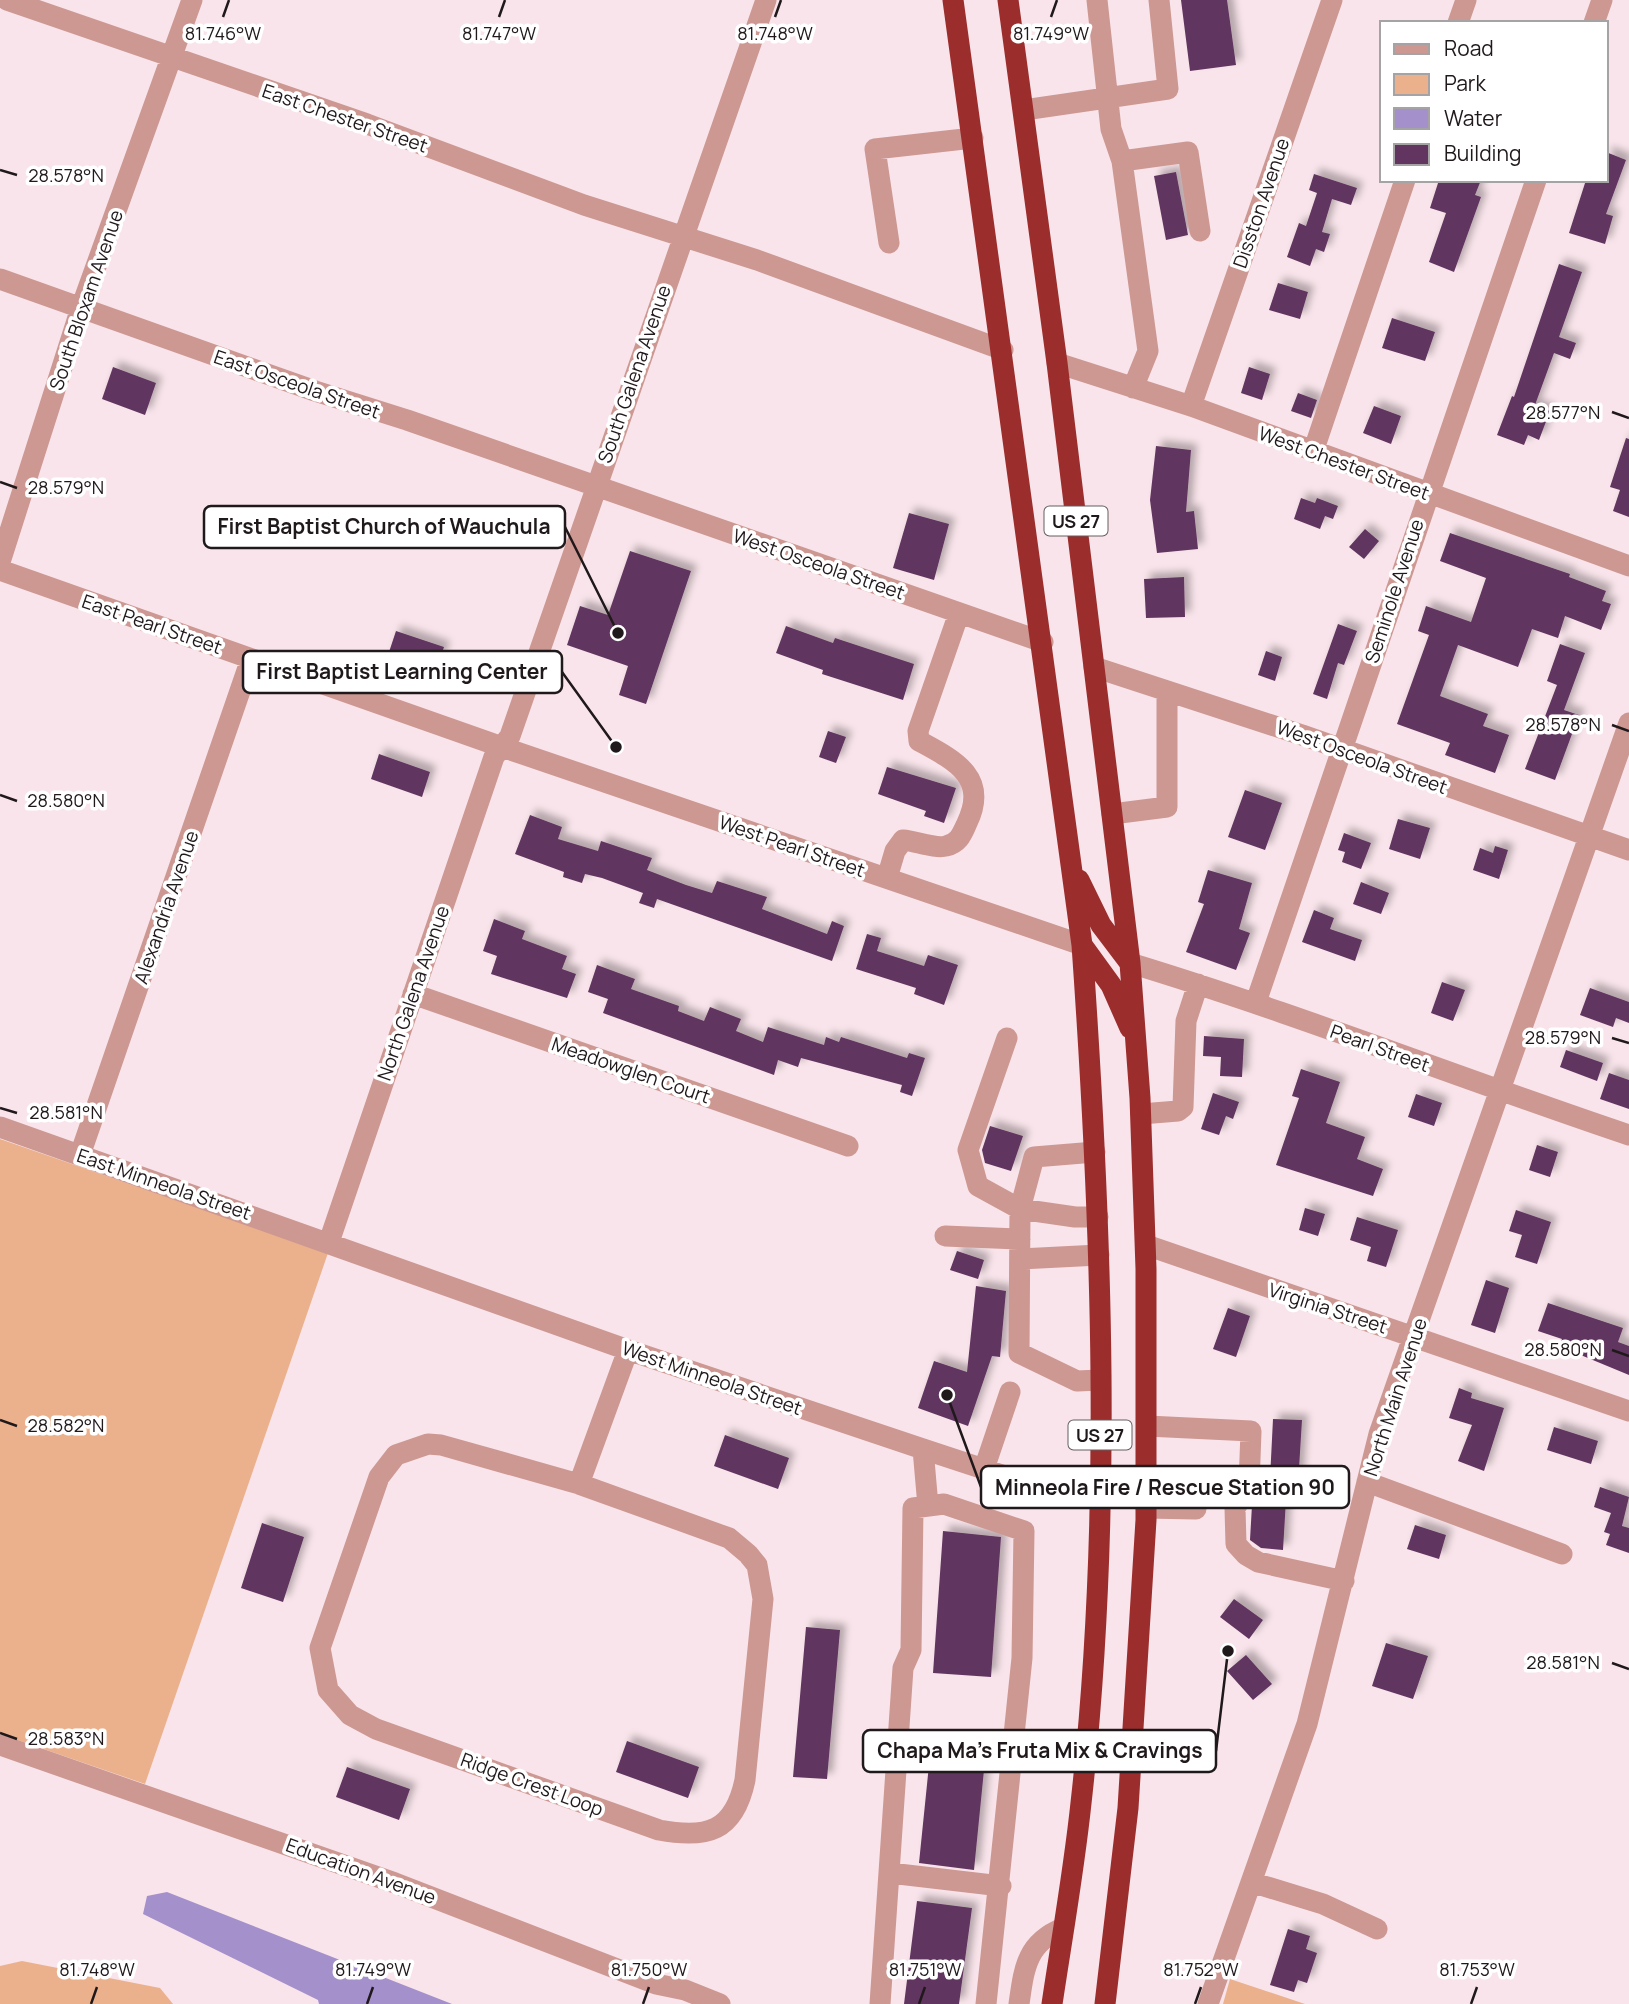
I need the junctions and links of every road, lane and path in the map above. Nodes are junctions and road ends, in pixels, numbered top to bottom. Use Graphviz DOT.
graph roads {
  1 [pos="7,0"];
  2 [pos="192,0"];
  3 [pos="766,0"];
  4 [pos="953,0"];
  5 [pos="1008,0"];
  6 [pos="1097,0"];
  7 [pos="1159,0"];
  8 [pos="1332,0"];
  9 [pos="1466,0"];
  10 [pos="1602,0"];
  11 [pos="1459,21"];
  12 [pos="1595,21"];
  13 [pos="172,57"];
  14 [pos="1107,99"];
  15 [pos="1024,110"];
  16 [pos="973,138"];
  17 [pos="1122,161"];
  18 [pos="1404,182"];
  19 [pos="1535,182"];
  20 [pos="1200,231"];
  21 [pos="682,236"];
  22 [pos="889,243"];
  23 [pos="0,279"];
  24 [pos="81,308"];
  25 [pos="1003,350"];
  26 [pos="1057,363"];
  27 [pos="1133,388"];
  28 [pos="1191,407"];
  29 [pos="1313,452"];
  30 [pos="596,486"];
  31 [pos="1427,493"];
  32 [pos="0,562"];
  33 [pos="1629,566"];
  34 [pos="0,570"];
  35 [pos="959,613"];
  36 [pos="1043,642"];
  37 [pos="251,659"];
  38 [pos="1094,667"];
  39 [pos="1167,691"];
  40 [pos="1629,723"];
  41 [pos="502,747"];
  42 [pos="1342,750"];
  43 [pos="1112,814"];
  44 [pos="1589,836"];
  45 [pos="1629,850"];
  46 [pos="1072,865"];
  47 [pos="887,878"];
  48 [pos="1082,945"];
  49 [pos="1130,963"];
  50 [pos="1198,984"];
  51 [pos="413,994"];
  52 [pos="1256,1002"];
  53 [pos="1007,1038"];
  54 [pos="1136,1042"];
  55 [pos="1500,1092"];
  56 [pos="1141,1114"];
  57 [pos="0,1127"];
  58 [pos="1629,1135"];
  59 [pos="848,1146"];
  60 [pos="1096,1152"];
  61 [pos="80,1155"];
  62 [pos="1020,1209"];
  63 [pos="1098,1217"];
  64 [pos="945,1236"];
  65 [pos="328,1242"];
  66 [pos="1146,1245"];
  67 [pos="1020,1249"];
  68 [pos="1099,1255"];
  69 [pos="1414,1337"];
  70 [pos="628,1349"];
  71 [pos="1100,1380"];
  72 [pos="1010,1392"];
  73 [pos="1629,1411"];
  74 [pos="1147,1426"];
  75 [pos="923,1449"];
  76 [pos="984,1469"];
  77 [pos="1367,1482"];
  78 [pos="579,1484"];
  79 [pos="1099,1498"];
  80 [pos="928,1506"];
  81 [pos="1146,1507"];
  82 [pos="1196,1509"];
  83 [pos="1562,1554"];
  84 [pos="1344,1581"];
  85 [pos="0,1745"];
  86 [pos="890,1873"];
  87 [pos="1251,1882"];
  88 [pos="1001,1886"];
  89 [pos="1063,1928"];
  90 [pos="1377,1929"];
  91 [pos="656,1984"];
  92 [pos="688,2004"];
  93 [pos="720,2004"];
  94 [pos="880,2004"];
  95 [pos="986,2004"];
  96 [pos="1018,2004"];
  97 [pos="1052,2004"];
  98 [pos="1105,2004"];
  99 [pos="1208,2004"];
  1 -- 13 [label="street, East Chester Street"];
  2 -- 13 [label="street, South Bloxam Avenue"];
  3 -- 21 [label="street, South Galena Avenue"];
  4 -- 16 [label="highway, US 27"];
  5 -- 15 [label="highway, US 27"];
  6 -- 14 [label="street"];
  7 -- 14 [label="street"];
  8 -- 28 [label="street, Disston Avenue"];
  9 -- 11 [label="street"];
  10 -- 12 [label="street"];
  13 -- 21 [label="street, East Chester Street"];
  13 -- 24 [label="street, South Bloxam Avenue"];
  14 -- 15 [label="street"];
  14 -- 17 [label="street"];
  15 -- 26 [label="highway, US 27"];
  16 -- 22 [label="street"];
  16 -- 25 [label="highway, US 27"];
  17 -- 20 [label="street"];
  17 -- 27 [label="street"];
  18 -- 29 [label="street"];
  19 -- 31 [label="street, Seminole Avenue"];
  21 -- 25 [label="street"];
  21 -- 30 [label="street, South Galena Avenue"];
  23 -- 24 [label="street, East Osceola Street"];
  24 -- 30 [label="street, East Osceola Street"];
  24 -- 32 [label="street, South Bloxam Avenue"];
  25 -- 36 [label="highway, US 27"];
  26 -- 27 [label="street, West Chester Street"];
  26 -- 38 [label="highway, US 27"];
  27 -- 28 [label="street, West Chester Street"];
  28 -- 29 [label="street, West Chester Street"];
  29 -- 31 [label="street, West Chester Street"];
  30 -- 35 [label="street, West Osceola Street"];
  30 -- 41 [label="street, South Galena Avenue"];
  31 -- 33 [label="street, West Chester Street"];
  31 -- 42 [label="street, Seminole Avenue"];
  34 -- 37 [label="street, East Pearl Street"];
  35 -- 36 [label="street, West Osceola Street"];
  35 -- 47 [label="street"];
  36 -- 46 [label="highway, US 27"];
  37 -- 41 [label="street, East Pearl Street"];
  37 -- 61 [label="street, Alexandria Avenue"];
  38 -- 39 [label="street, West Osceola Street"];
  38 -- 43 [label="highway, US 27"];
  39 -- 42 [label="street, West Osceola Street"];
  39 -- 43 [label="street"];
  40 -- 44 [label="street, North Main Avenue"];
  41 -- 47 [label="street, West Pearl Street"];
  41 -- 51 [label="street, North Galena Avenue"];
  42 -- 44 [label="street, West Osceola Street"];
  42 -- 52 [label="street, Seminole Avenue"];
  43 -- 49 [label="highway, US 27"];
  44 -- 45 [label="street, West Osceola Street"];
  44 -- 55 [label="street, North Main Avenue"];
  46 -- 48 [label="highway, US 27"];
  46 -- 49 [label="highway"];
  47 -- 48 [label="street, West Pearl Street"];
  48 -- 54 [label="highway"];
  48 -- 60 [label="highway, US 27"];
  49 -- 50 [label="street, Pearl Street"];
  49 -- 54 [label="highway, US 27"];
  50 -- 52 [label="street, Pearl Street"];
  50 -- 56 [label="street"];
  51 -- 59 [label="street, Meadowglen Court"];
  51 -- 65 [label="street, North Galena Avenue"];
  52 -- 55 [label="street, Pearl Street"];
  53 -- 62 [label="street"];
  54 -- 56 [label="highway, US 27"];
  55 -- 58 [label="street, Pearl Street"];
  55 -- 69 [label="street, North Main Avenue"];
  56 -- 66 [label="highway, US 27"];
  57 -- 61 [label="street, East Minneola Street"];
  60 -- 62 [label="street"];
  60 -- 63 [label="highway, US 27"];
  61 -- 65 [label="street, East Minneola Street"];
  62 -- 63 [label="street"];
  62 -- 67 [label="street"];
  63 -- 68 [label="highway, US 27"];
  64 -- 67 [label="street"];
  65 -- 70 [label="street, West Minneola Street"];
  66 -- 69 [label="street, Virginia Street"];
  66 -- 74 [label="highway, US 27"];
  67 -- 68 [label="street"];
  67 -- 71 [label="street"];
  68 -- 71 [label="highway, US 27"];
  69 -- 73 [label="street, Virginia Street"];
  69 -- 77 [label="street, North Main Avenue"];
  70 -- 75 [label="street, West Minneola Street"];
  70 -- 78 [label="street"];
  71 -- 79 [label="highway, US 27"];
  72 -- 76 [label="street"];
  74 -- 81 [label="highway, US 27"];
  74 -- 84 [label="street"];
  75 -- 76 [label="street, West Minneola Street"];
  75 -- 80 [label="street"];
  76 -- 79 [label="street, West Minneola Street"];
  77 -- 83 [label="street"];
  77 -- 84 [label="street, North Main Avenue"];
  78 -- 78 [label="street, Ridge Crest Loop"];
  79 -- 89 [label="highway, US 27"];
  80 -- 86 [label="street"];
  80 -- 88 [label="street"];
  81 -- 82 [label="street"];
  81 -- 98 [label="highway, US 27"];
  84 -- 87 [label="street, North Main Avenue"];
  85 -- 91 [label="street, Education Avenue"];
  86 -- 88 [label="street"];
  86 -- 94 [label="street"];
  87 -- 90 [label="street"];
  87 -- 99 [label="street, North Main Avenue"];
  88 -- 95 [label="street"];
  89 -- 96 [label="street"];
  89 -- 97 [label="highway, US 27"];
  91 -- 92 [label="street"];
  91 -- 93 [label="street, Education Avenue"];
}
